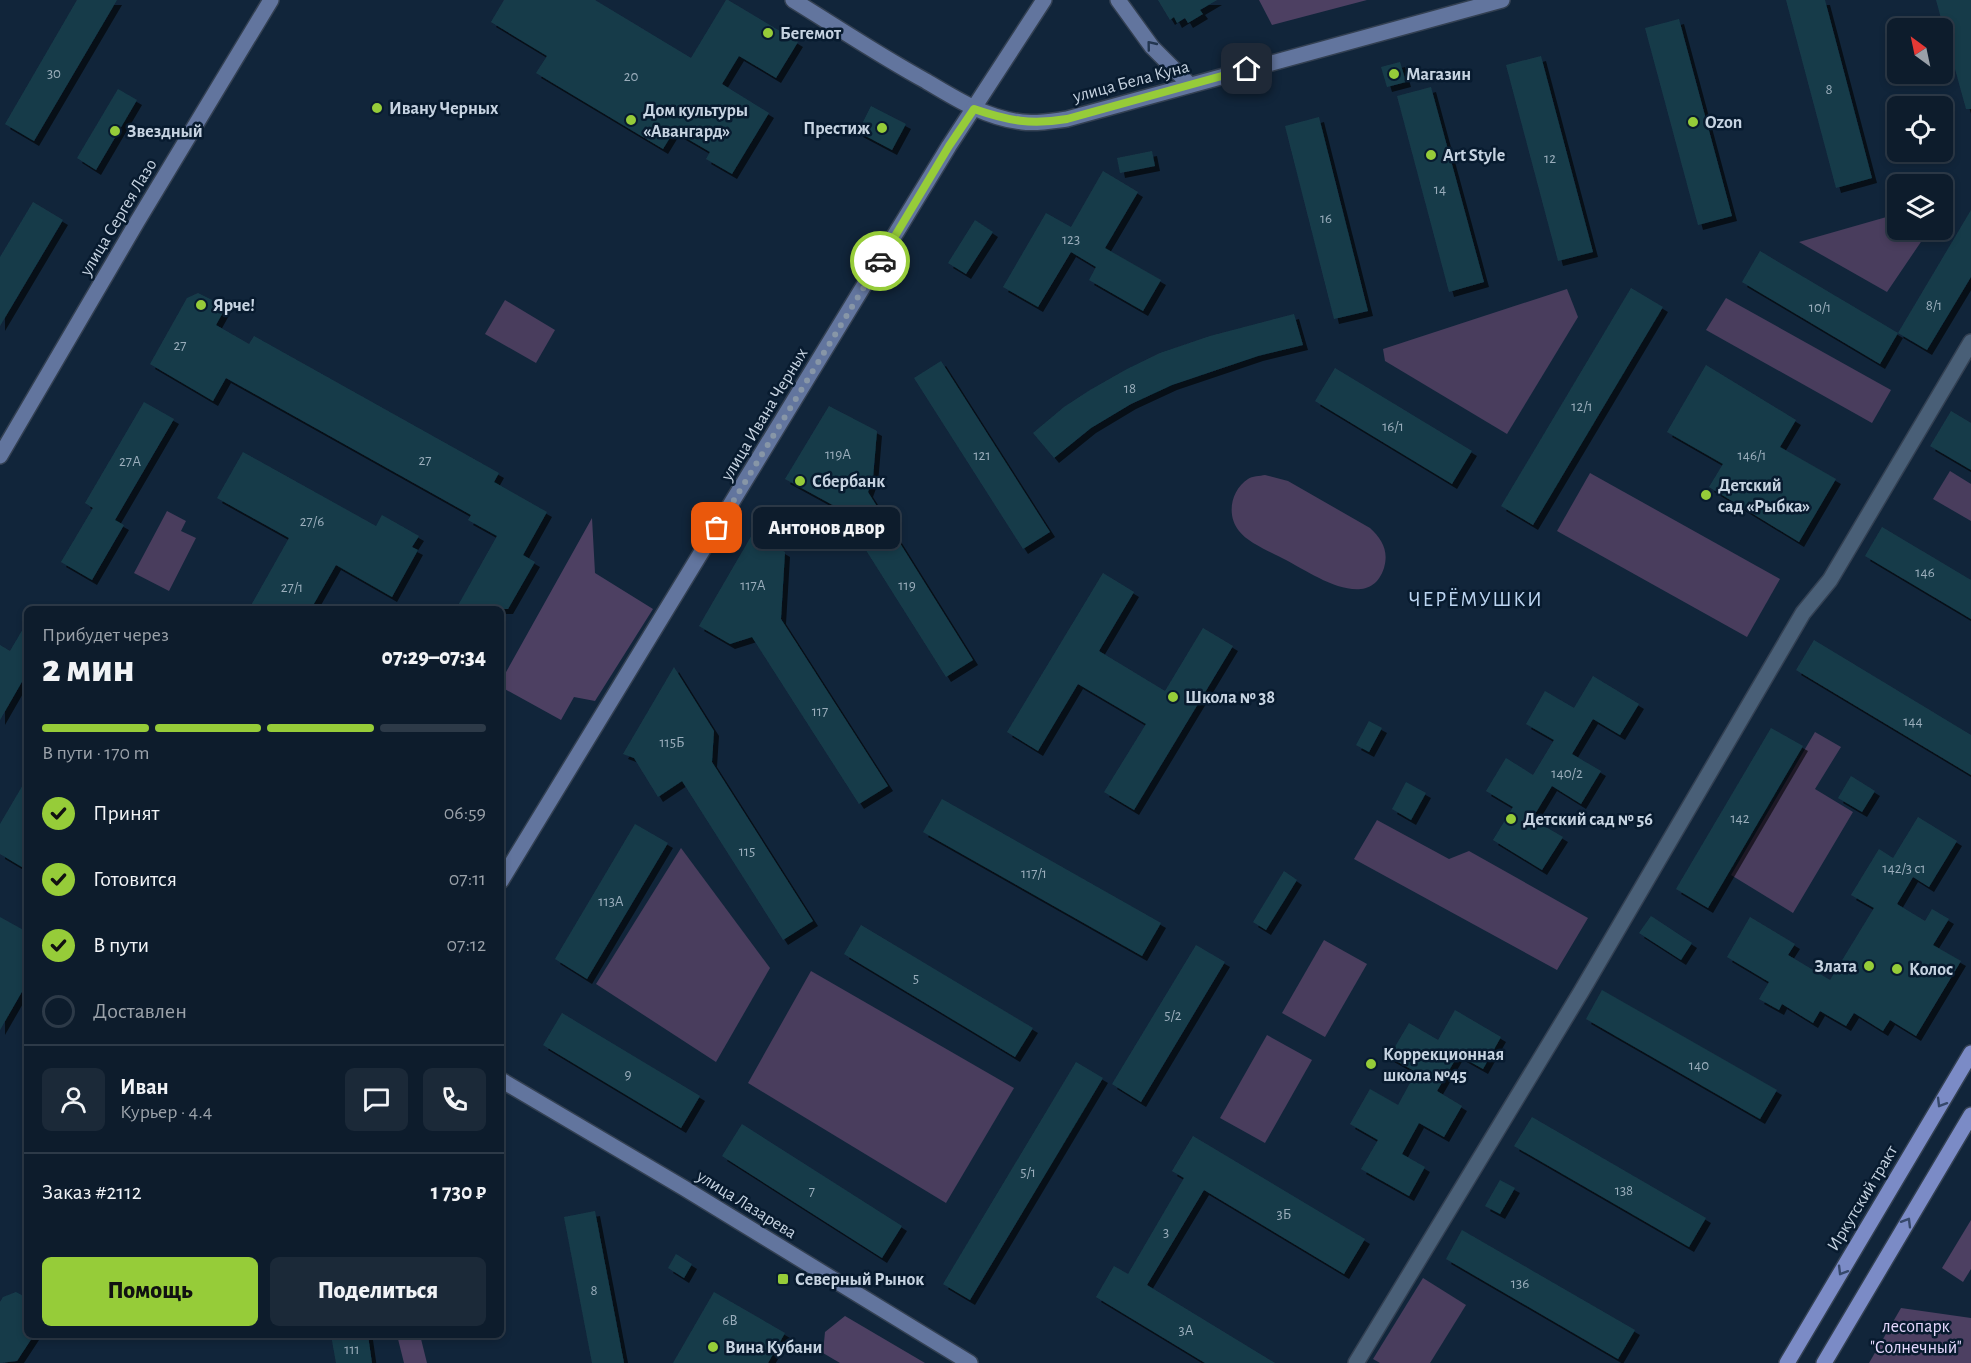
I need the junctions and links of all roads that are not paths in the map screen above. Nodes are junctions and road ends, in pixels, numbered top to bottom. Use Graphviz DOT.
graph roads {
  1 [pos="271,0"];
  2 [pos="793,0"];
  3 [pos="1044,0"];
  4 [pos="1118,0"];
  5 [pos="1502,0"];
  6 [pos="1190,85"];
  7 [pos="974,109"];
  8 [pos="1971,342"];
  9 [pos="0,456"];
  10 [pos="504,876"];
  11 [pos="1971,1053"];
  12 [pos="504,1082"];
  13 [pos="1971,1114"];
  14 [pos="970,1363"];
  15 [pos="1356,1363"];
  16 [pos="1787,1363"];
  17 [pos="1824,1363"];
  1 -- 9 [label="street, улица Сергея Лазо"];
  2 -- 7 [label="street, улица Бела Куна"];
  3 -- 7 [label="street, улица Ивана Черных"];
  6 -- 4 [label="street, one-way"];
  5 -- 6 [label="street, улица Бела Куна"];
  6 -- 7 [label="street, улица Бела Куна"];
  7 -- 10 [label="street, улица Ивана Черных"];
  8 -- 15 [label="street"];
  11 -- 16 [label="main road, Иркутский тракт, one-way"];
  12 -- 14 [label="street, улица Лазарева"];
  17 -- 13 [label="main road, one-way"];
}
